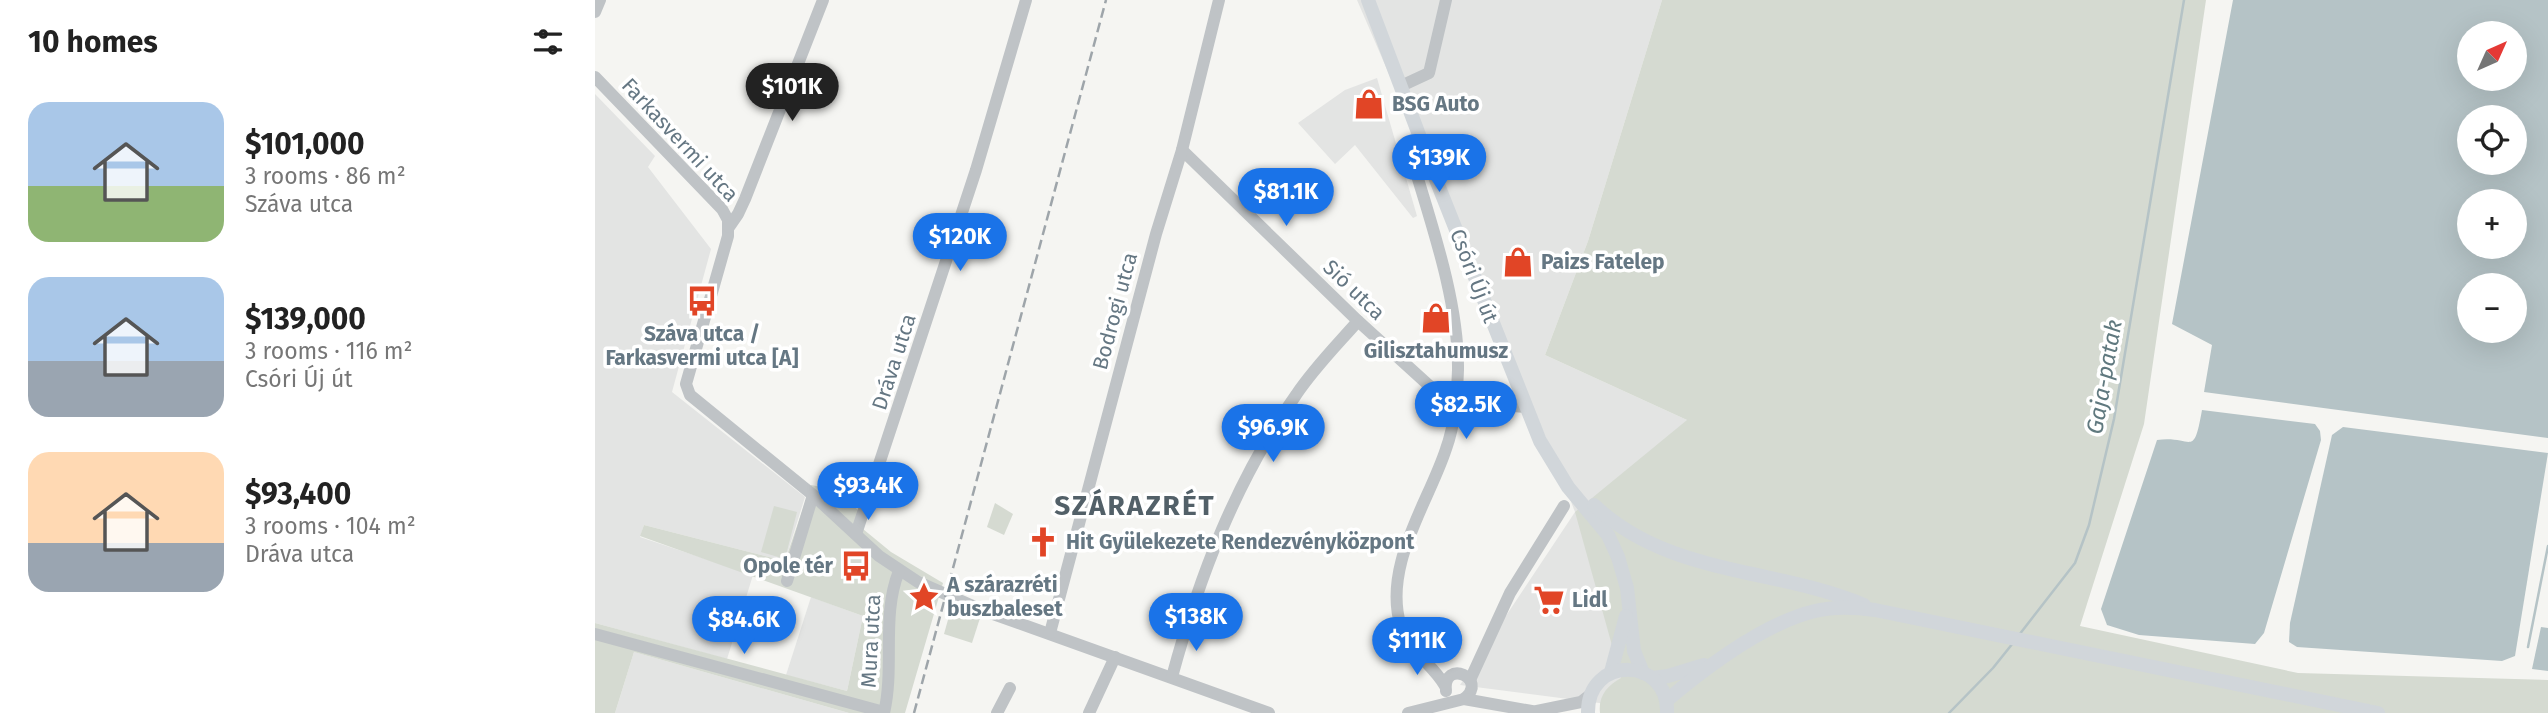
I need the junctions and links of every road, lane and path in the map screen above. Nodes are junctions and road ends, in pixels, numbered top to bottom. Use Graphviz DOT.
graph roads {
  1 [pos="600,0"];
  2 [pos="823,0"];
  3 [pos="1026,0"];
  4 [pos="1219,0"];
  5 [pos="1368,0"];
  6 [pos="1446,0"];
  7 [pos="595,12"];
  8 [pos="595,77"];
  9 [pos="1401,86"];
  10 [pos="1407,142"];
  11 [pos="1182,150"];
  12 [pos="729,226"];
  13 [pos="1357,321"];
  14 [pos="1456,402"];
  15 [pos="1525,407"];
  16 [pos="1557,471"];
  17 [pos="813,495"];
  18 [pos="1564,506"];
  19 [pos="856,534"];
  20 [pos="898,571"];
  21 [pos="786,581"];
  22 [pos="1628,608"];
  23 [pos="1875,610"];
  24 [pos="1049,633"];
  25 [pos="595,634"];
  26 [pos="1416,652"];
  27 [pos="1115,657"];
  28 [pos="1715,661"];
  29 [pos="1611,672"];
  30 [pos="1647,675"];
  31 [pos="1172,677"];
  32 [pos="1464,678"];
  33 [pos="1010,688"];
  34 [pos="1445,688"];
  35 [pos="1590,695"];
  36 [pos="1462,699"];
  37 [pos="1496,704"];
  38 [pos="1666,707"];
  39 [pos="1426,708"];
  40 [pos="1539,712"];
  41 [pos="884,713"];
  42 [pos="997,713"];
  43 [pos="1089,713"];
  44 [pos="1269,713"];
  45 [pos="1408,713"];
  46 [pos="1588,713"];
  47 [pos="2378,713"];
  1 -- 7 [label="street"];
  2 -- 12 [label="street"];
  3 -- 19 [label="street, Dráva utca"];
  4 -- 11 [label="street, Bodrogi utca"];
  5 -- 9 [label="main road, Csóri Új út"];
  6 -- 9 [label="street"];
  8 -- 12 [label="street, Farkasvermi utca"];
  9 -- 15 [label="main road, Csóri Új út"];
  10 -- 14 [label="street"];
  11 -- 13 [label="street, Sió utca"];
  11 -- 24 [label="street, Bodrogi utca"];
  12 -- 17 [label="street, Farkasvermi utca"];
  13 -- 14 [label="street, Sió utca"];
  13 -- 31 [label="street"];
  14 -- 15 [label="street, Sió utca"];
  14 -- 26 [label="street"];
  15 -- 16 [label="main road, Csóri Új út"];
  16 -- 22 [label="main road"];
  16 -- 23 [label="main road"];
  17 -- 19 [label="street, Farkasvermi utca"];
  17 -- 21 [label="street"];
  18 -- 32 [label="street"];
  19 -- 20 [label="street, Farkasvermi utca"];
  20 -- 24 [label="street, Farkasvermi utca"];
  20 -- 41 [label="street, Mura utca"];
  22 -- 29 [label="main road"];
  22 -- 30 [label="main road"];
  23 -- 28 [label="main road"];
  23 -- 47 [label="main road"];
  24 -- 27 [label="street, Farkasvermi utca"];
  25 -- 41 [label="street"];
  26 -- 32 [label="street"];
  26 -- 34 [label="street"];
  27 -- 31 [label="street, Farkasvermi utca"];
  27 -- 43 [label="street"];
  28 -- 30 [label="main road"];
  28 -- 38 [label="main road"];
  29 -- 30 [label="main road"];
  29 -- 35 [label="main road"];
  30 -- 38 [label="main road"];
  31 -- 44 [label="street, Farkasvermi utca"];
  32 -- 34 [label="street"];
  32 -- 36 [label="street"];
  32 -- 37 [label="street"];
  33 -- 42 [label="street"];
  34 -- 36 [label="street"];
  34 -- 39 [label="street"];
  35 -- 40 [label="street"];
  35 -- 46 [label="main road"];
  36 -- 37 [label="street"];
  36 -- 39 [label="street"];
  37 -- 40 [label="street"];
  39 -- 45 [label="street"];
}
